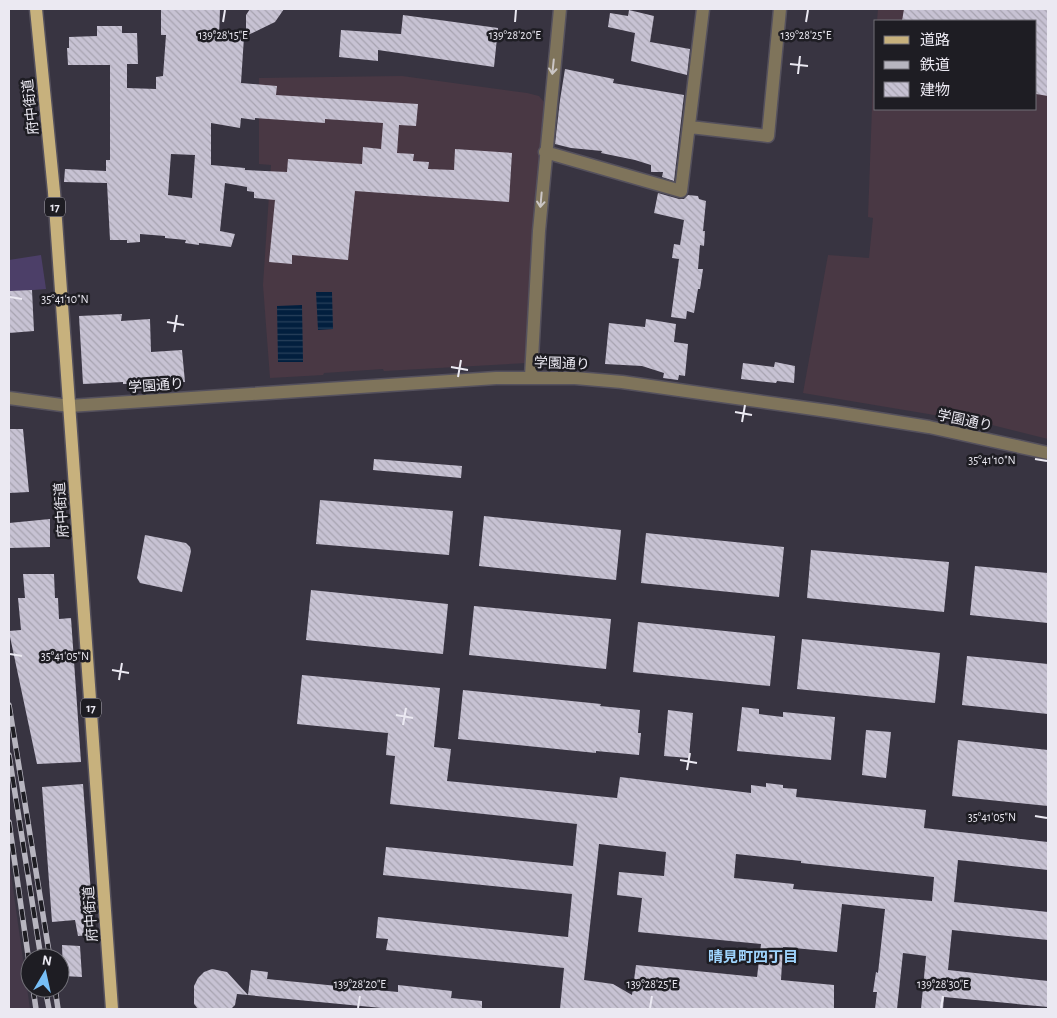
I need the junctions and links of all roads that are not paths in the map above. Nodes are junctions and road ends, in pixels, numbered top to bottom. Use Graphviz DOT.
graph roads {
  1 [pos="36,9"];
  2 [pos="560,9"];
  3 [pos="703,9"];
  4 [pos="780,9"];
  5 [pos="690,128"];
  6 [pos="545,152"];
  7 [pos="531,377"];
  8 [pos="9,398"];
  9 [pos="69,406"];
  10 [pos="1048,453"];
  11 [pos="112,1009"];
  1 -- 9 [label="main road, 府中街道 / 17"];
  2 -- 6 [label="street, one-way"];
  3 -- 5 [label="street"];
  4 -- 5 [label="street"];
  5 -- 6 [label="street"];
  6 -- 7 [label="street, one-way"];
  7 -- 9 [label="street, 学園通り"];
  7 -- 10 [label="street, 学園通り"];
  8 -- 9 [label="street, 学園通り"];
  9 -- 11 [label="main road, 府中街道 / 17"];
}
